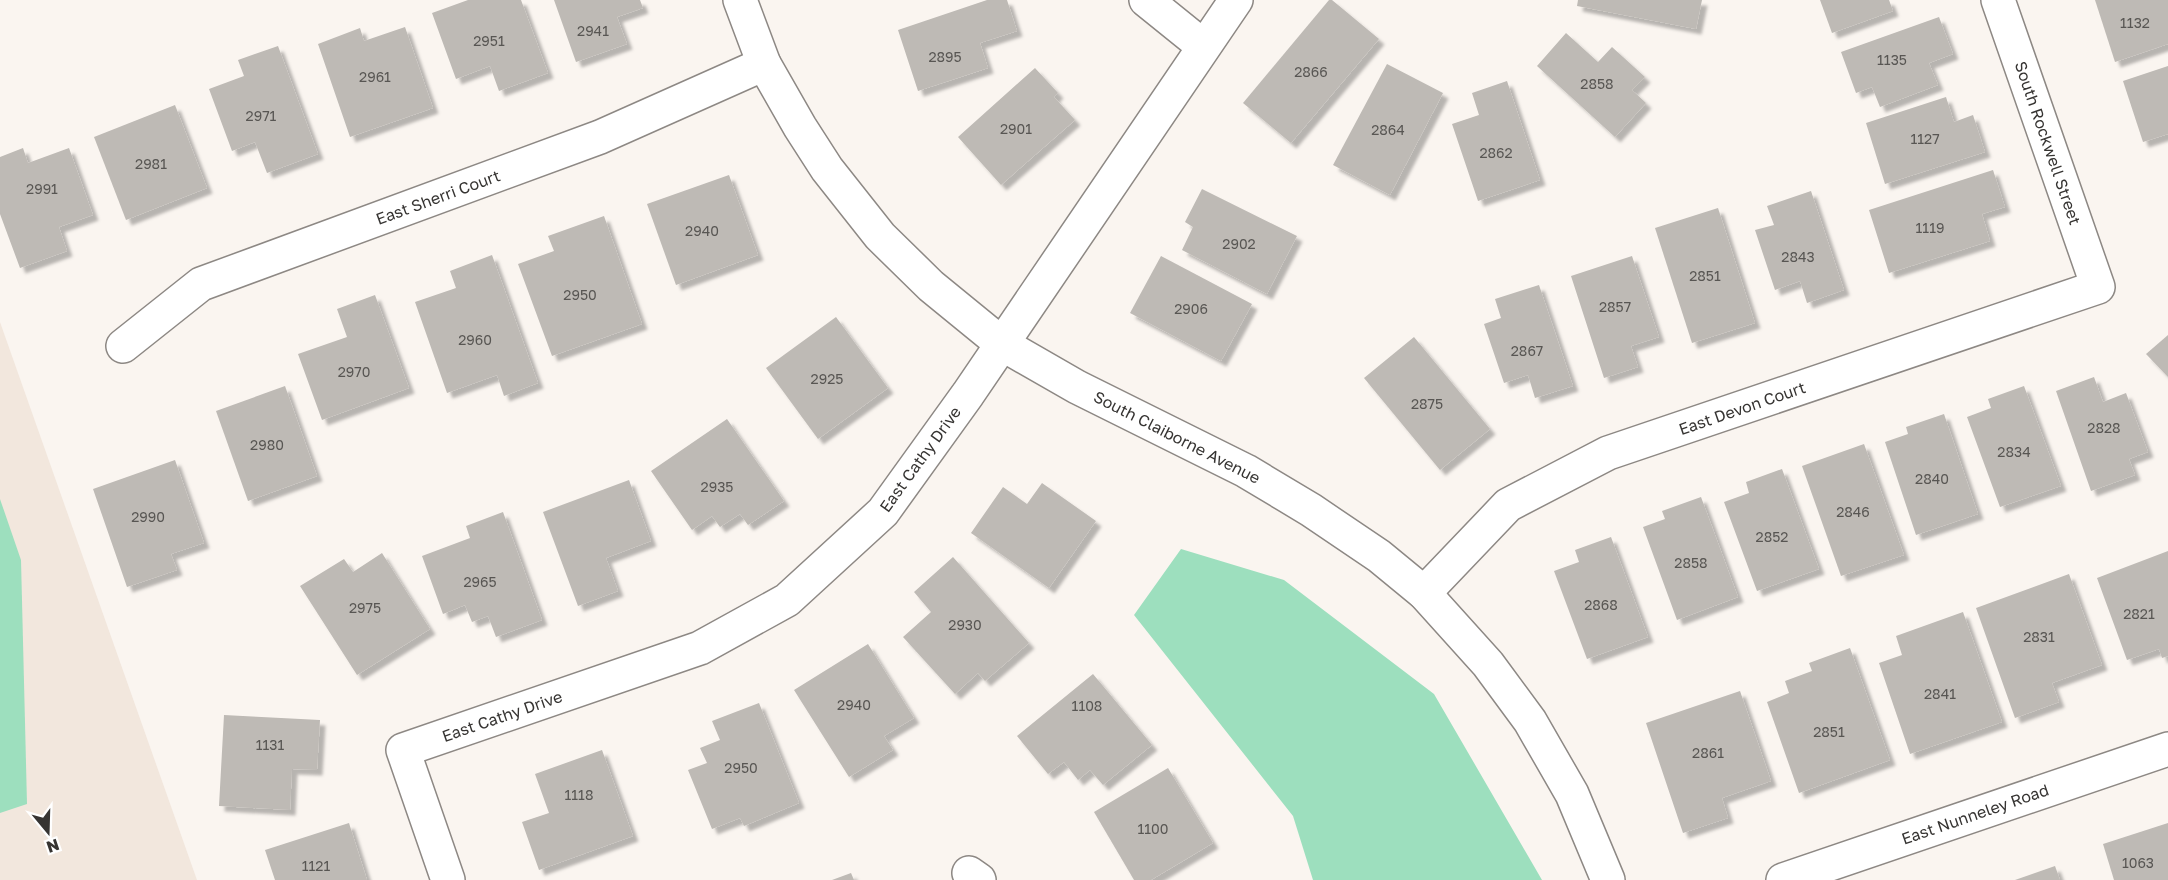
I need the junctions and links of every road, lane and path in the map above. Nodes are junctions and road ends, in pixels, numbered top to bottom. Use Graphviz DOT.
graph roads {
  1 [pos="740,0"];
  2 [pos="1146,0"];
  3 [pos="1236,0"];
  4 [pos="1998,0"];
  5 [pos="1203,46"];
  6 [pos="764,64"];
  7 [pos="2098,287"];
  8 [pos="1002,344"];
  9 [pos="123,346"];
  10 [pos="1424,592"];
  11 [pos="2168,748"];
  12 [pos="448,880"];
  13 [pos="1608,880"];
  14 [pos="1783,880"];
  1 -- 6 [label="street, South Claiborne Avenue"];
  2 -- 5 [label="street"];
  3 -- 5 [label="street, East Cathy Drive"];
  4 -- 7 [label="street, South Rockwell Street"];
  5 -- 8 [label="street, East Cathy Drive"];
  6 -- 8 [label="street, South Claiborne Avenue"];
  6 -- 9 [label="street, East Sherri Court"];
  7 -- 10 [label="street, East Devon Court"];
  8 -- 10 [label="street, South Claiborne Avenue"];
  8 -- 12 [label="street, East Cathy Drive"];
  10 -- 13 [label="street, South Claiborne Avenue"];
  11 -- 14 [label="street, East Nunneley Road"];
}
